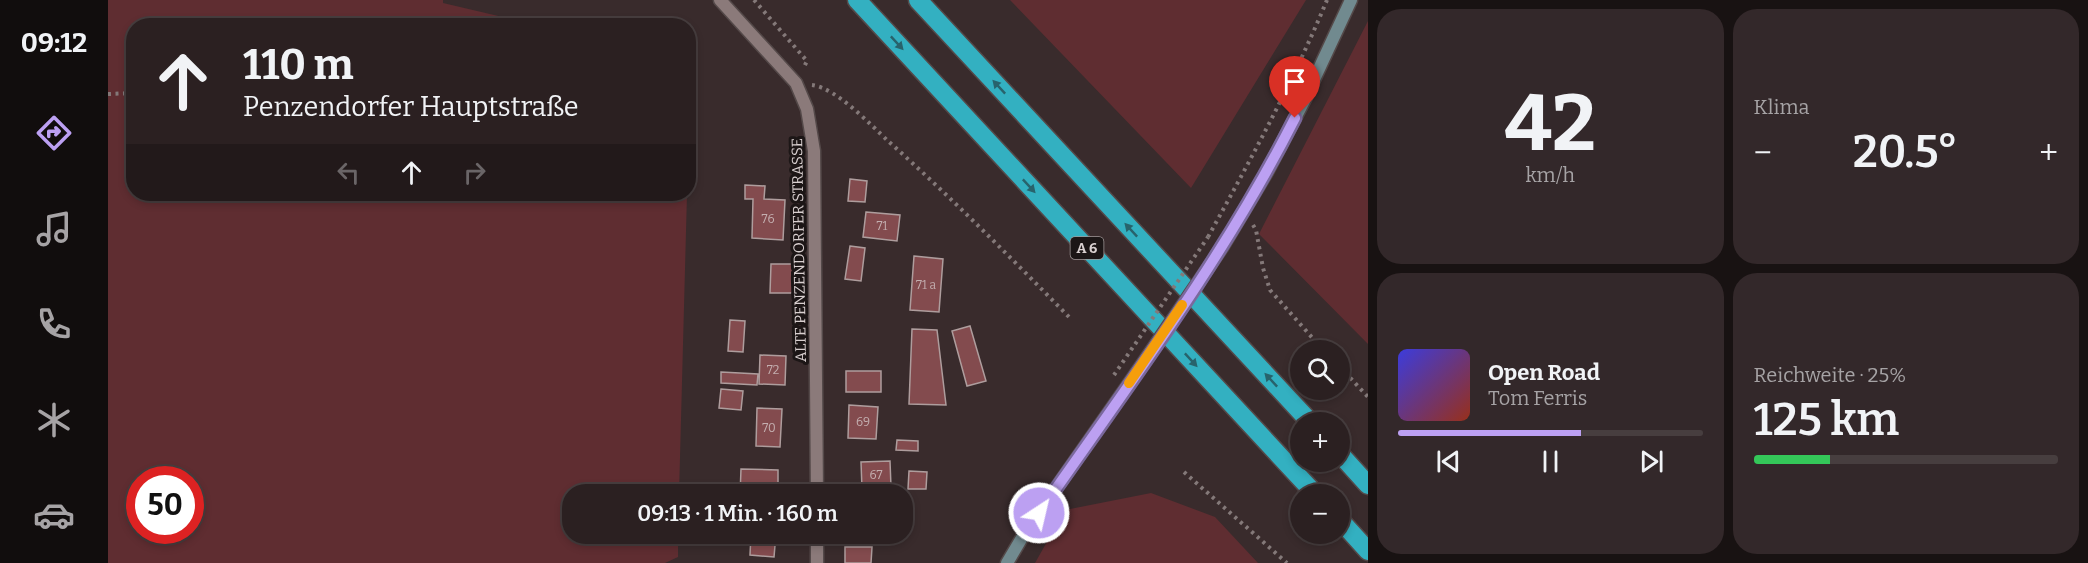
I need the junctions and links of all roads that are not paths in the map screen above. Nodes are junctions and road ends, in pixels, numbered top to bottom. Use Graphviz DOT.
graph roads {
  1 [pos="720,0"];
  2 [pos="857,0"];
  3 [pos="918,0"];
  4 [pos="1351,0"];
  5 [pos="1301,412"];
  6 [pos="1350,465"];
  7 [pos="817,484"];
  8 [pos="1306,484"];
  9 [pos="1368,485"];
  10 [pos="1350,531"];
  11 [pos="817,544"];
  12 [pos="1368,551"];
  13 [pos="817,563"];
  14 [pos="1007,563"];
  1 -- 7 [label="street, ALTE PENZENDORFER STRASSE"];
  2 -- 8 [label="highway, A 6, one-way"];
  5 -- 3 [label="highway, one-way"];
  4 -- 14 [label="main road, bridge"];
  6 -- 9 [label="highway"];
  10 -- 12 [label="highway"];
  11 -- 13 [label="street"];
}
